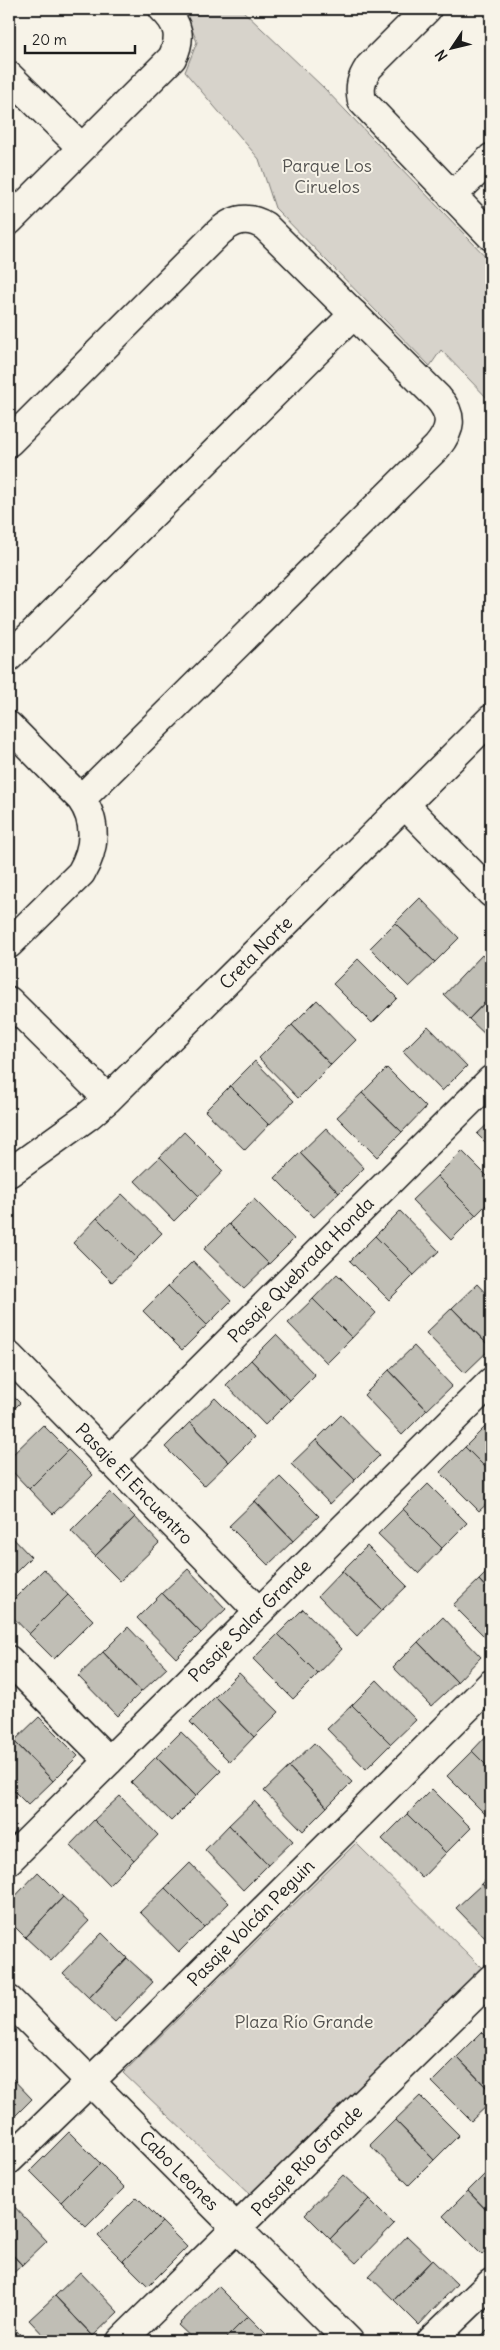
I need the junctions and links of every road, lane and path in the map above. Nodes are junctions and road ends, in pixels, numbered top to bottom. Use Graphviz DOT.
graph roads {
  1 [pos="164,9"];
  2 [pos="427,9"];
  3 [pos="9,76"];
  4 [pos="82,148"];
  5 [pos="491,158"];
  6 [pos="452,196"];
  7 [pos="9,221"];
  8 [pos="491,236"];
  9 [pos="354,314"];
  10 [pos="9,442"];
  11 [pos="9,657"];
  12 [pos="491,719"];
  13 [pos="9,726"];
  14 [pos="81,799"];
  15 [pos="405,805"];
  16 [pos="491,892"];
  17 [pos="9,944"];
  18 [pos="9,1001"];
  19 [pos="491,1080"];
  20 [pos="108,1099"];
  21 [pos="9,1173"];
  22 [pos="9,1356"];
  23 [pos="491,1382"];
  24 [pos="110,1460"];
  25 [pos="259,1612"];
  26 [pos="9,1660"];
  27 [pos="491,1684"];
  28 [pos="109,1761"];
  29 [pos="9,1860"];
  30 [pos="491,1979"];
  31 [pos="9,2000"];
  32 [pos="91,2082"];
  33 [pos="9,2160"];
  34 [pos="238,2229"];
  35 [pos="491,2282"];
  36 [pos="121,2341"];
  37 [pos="349,2341"];
  38 [pos="431,2341"];
  1 -- 4 [label="street"];
  2 -- 6 [label="street"];
  3 -- 4 [label="street"];
  4 -- 7 [label="street"];
  5 -- 6 [label="street"];
  6 -- 8 [label="street"];
  9 -- 10 [label="street"];
  9 -- 11 [label="street"];
  9 -- 14 [label="street"];
  12 -- 15 [label="street, Creta Norte"];
  13 -- 14 [label="street"];
  14 -- 17 [label="street"];
  15 -- 16 [label="street"];
  15 -- 20 [label="street, Creta Norte"];
  18 -- 20 [label="street"];
  19 -- 24 [label="street, Pasaje Quebrada Honda"];
  20 -- 21 [label="street, Creta Norte"];
  22 -- 24 [label="street, Pasaje El Encuentro"];
  23 -- 25 [label="street, Pasaje Salar Grande"];
  24 -- 25 [label="street, Pasaje El Encuentro"];
  25 -- 28 [label="street, Pasaje Salar Grande"];
  26 -- 28 [label="street"];
  27 -- 32 [label="street, Pasaje Volcán Peguin"];
  28 -- 29 [label="street, Pasaje Salar Grande"];
  30 -- 34 [label="street, Pasaje Río Grande"];
  31 -- 32 [label="street, Cabo Leones"];
  32 -- 33 [label="street, Pasaje Volcán Peguin"];
  32 -- 34 [label="street, Cabo Leones"];
  34 -- 36 [label="street, Pasaje Río Grande"];
  34 -- 37 [label="street, Cabo Leones"];
  35 -- 38 [label="street"];
}
